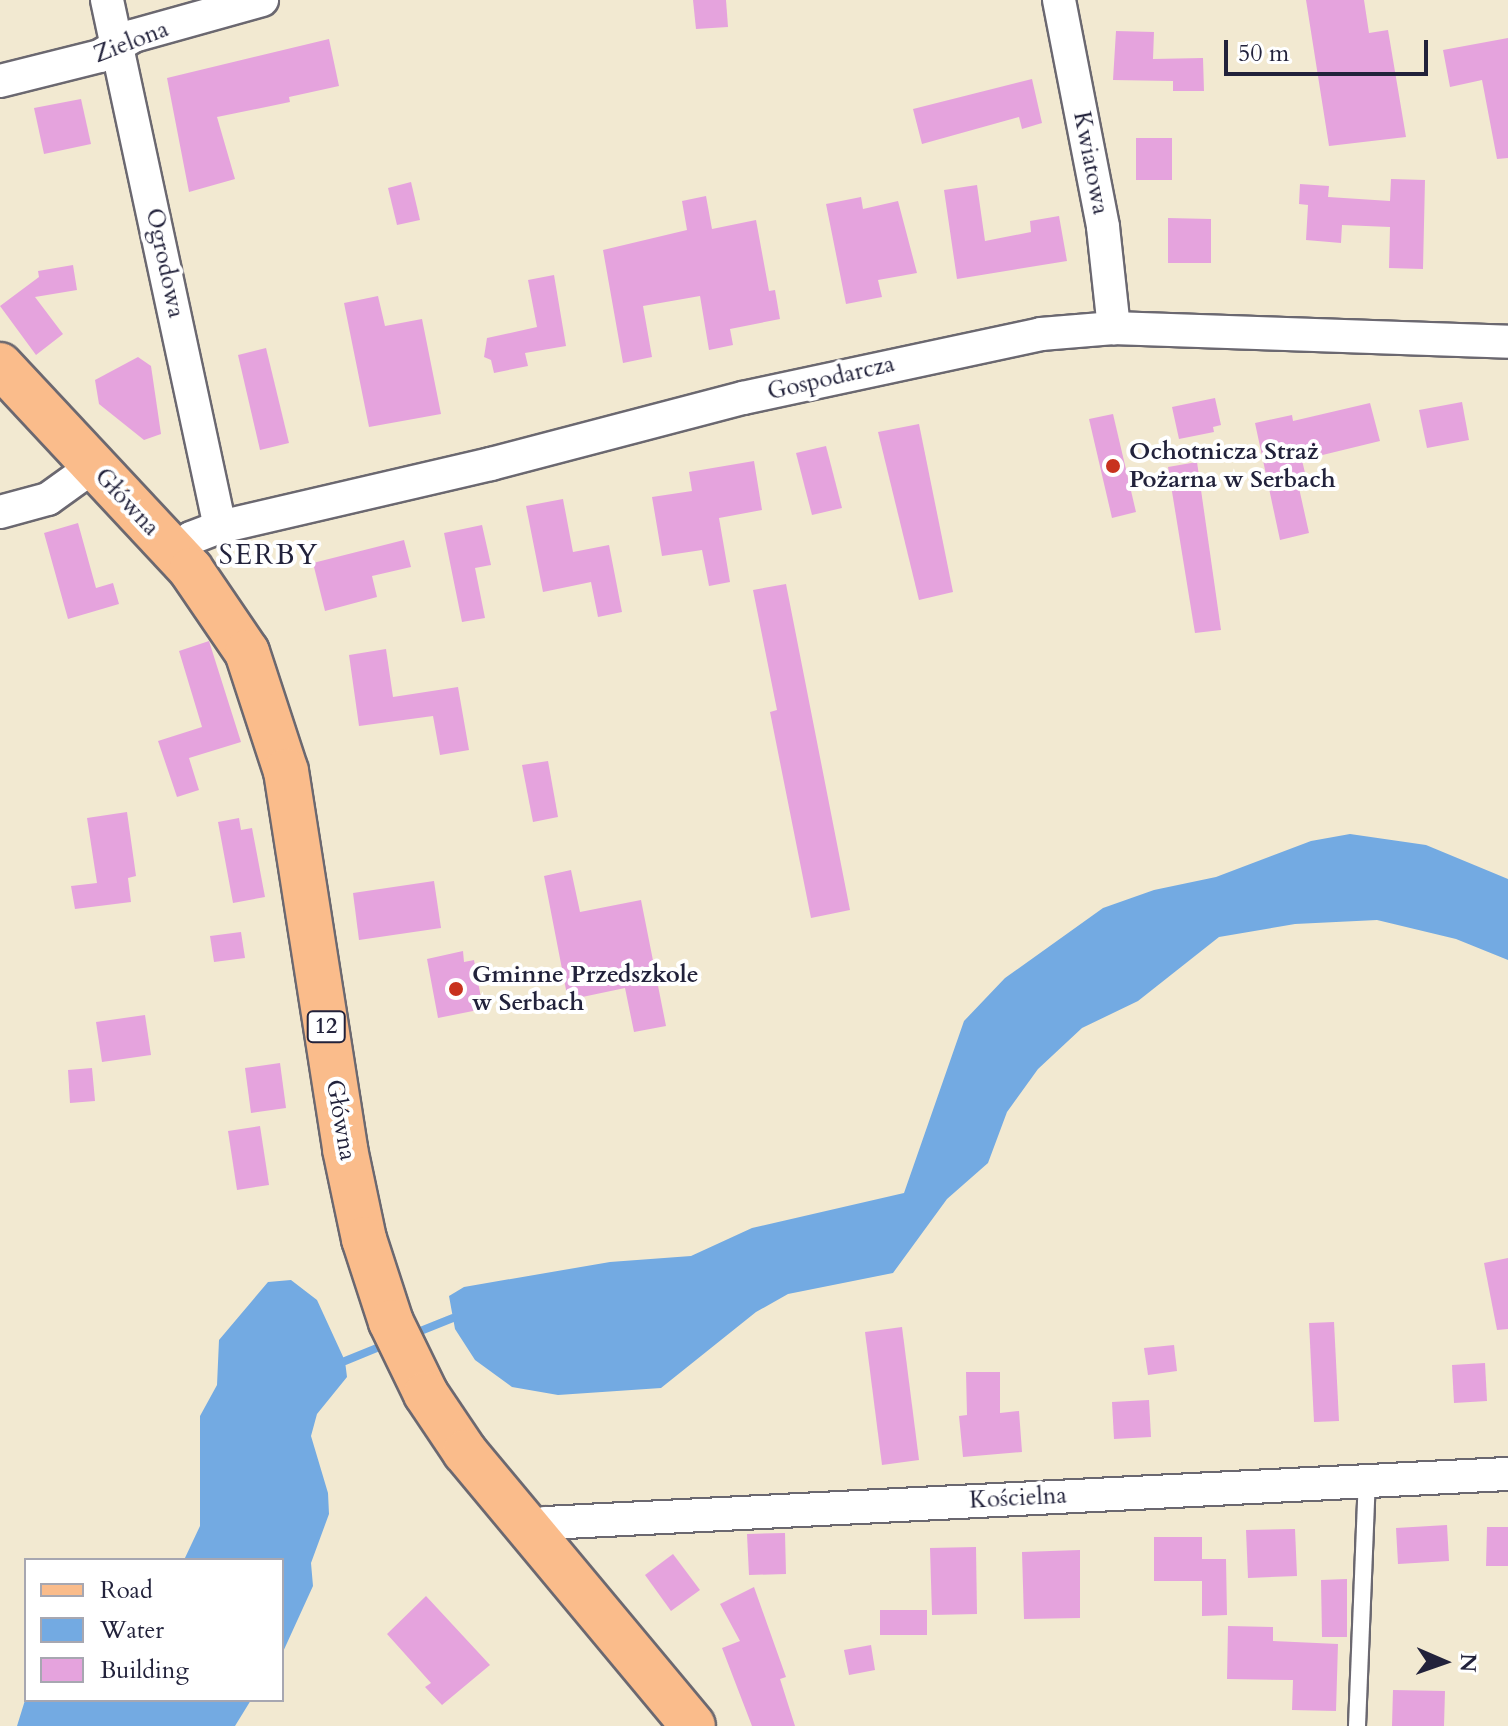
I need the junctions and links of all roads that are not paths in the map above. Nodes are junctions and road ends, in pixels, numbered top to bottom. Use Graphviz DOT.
graph roads {
  1 [pos="107,0"];
  2 [pos="262,0"];
  3 [pos="1059,0"];
  4 [pos="117,46"];
  5 [pos="0,81"];
  6 [pos="1114,328"];
  7 [pos="1508,342"];
  8 [pos="0,365"];
  9 [pos="94,466"];
  10 [pos="0,512"];
  11 [pos="220,527"];
  12 [pos="175,552"];
  13 [pos="1508,1474"];
  14 [pos="1367,1481"];
  15 [pos="533,1536"];
  16 [pos="693,1726"];
  17 [pos="1357,1726"];
  1 -- 4 [label="street, Ogrodowa"];
  2 -- 4 [label="street, Zielona"];
  3 -- 6 [label="street, Kwiatowa"];
  4 -- 5 [label="street, Zielona"];
  4 -- 11 [label="street, Ogrodowa"];
  6 -- 7 [label="street, Gospodarcza"];
  6 -- 11 [label="street, Gospodarcza"];
  8 -- 9 [label="main road, Główna / 12"];
  9 -- 10 [label="street"];
  9 -- 12 [label="main road, Główna / 12"];
  11 -- 12 [label="street, Gospodarcza"];
  12 -- 15 [label="main road, Główna / 12"];
  13 -- 14 [label="street, Kościelna"];
  14 -- 15 [label="street, Kościelna"];
  14 -- 17 [label="lane"];
  15 -- 16 [label="main road, Główna / 12"];
}
